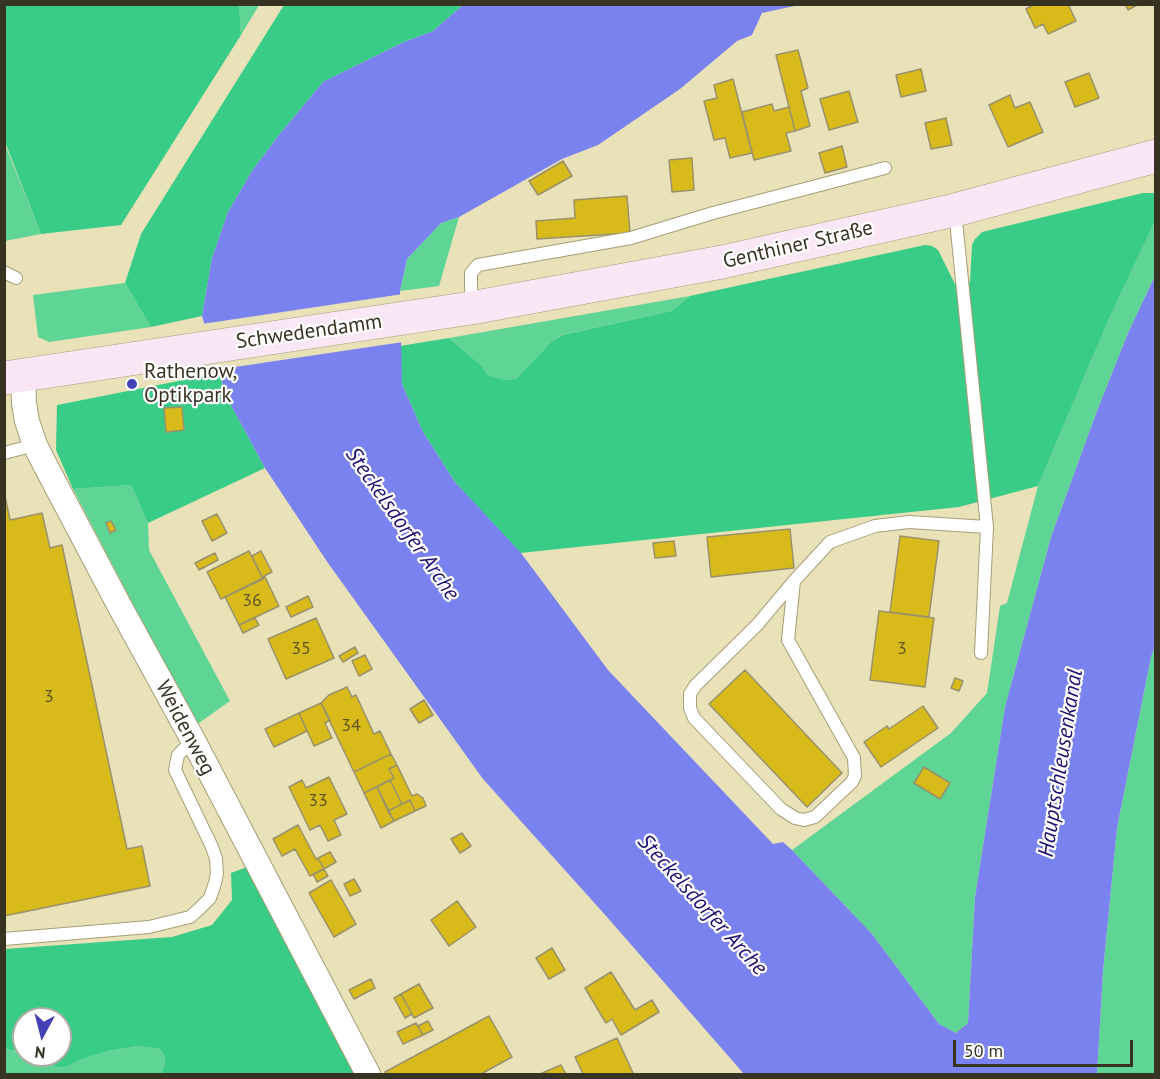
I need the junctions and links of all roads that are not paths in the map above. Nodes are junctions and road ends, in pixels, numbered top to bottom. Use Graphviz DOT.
graph roads {
  1 [pos="1155,156"];
  2 [pos="885,168"];
  3 [pos="955,210"];
  4 [pos="4,272"];
  5 [pos="16,278"];
  6 [pos="471,308"];
  7 [pos="436,314"];
  8 [pos="14,376"];
  9 [pos="35,445"];
  10 [pos="4,453"];
  11 [pos="987,527"];
  12 [pos="794,581"];
  13 [pos="981,653"];
  14 [pos="193,740"];
  15 [pos="4,939"];
  16 [pos="369,1074"];
  1 -- 3 [label="main road, Genthiner Straße"];
  2 -- 6 [label="lane"];
  3 -- 6 [label="main road, Genthiner Straße"];
  3 -- 11 [label="lane"];
  4 -- 5 [label="lane"];
  6 -- 7 [label="main road, Genthiner Straße"];
  7 -- 8 [label="main road, Schwedendamm"];
  8 -- 9 [label="street, Weidenweg"];
  9 -- 10 [label="lane"];
  9 -- 14 [label="street, Weidenweg"];
  11 -- 12 [label="lane"];
  11 -- 13 [label="lane"];
  12 -- 12 [label="lane"];
  14 -- 15 [label="lane"];
  14 -- 16 [label="street, Weidenweg"];
}
